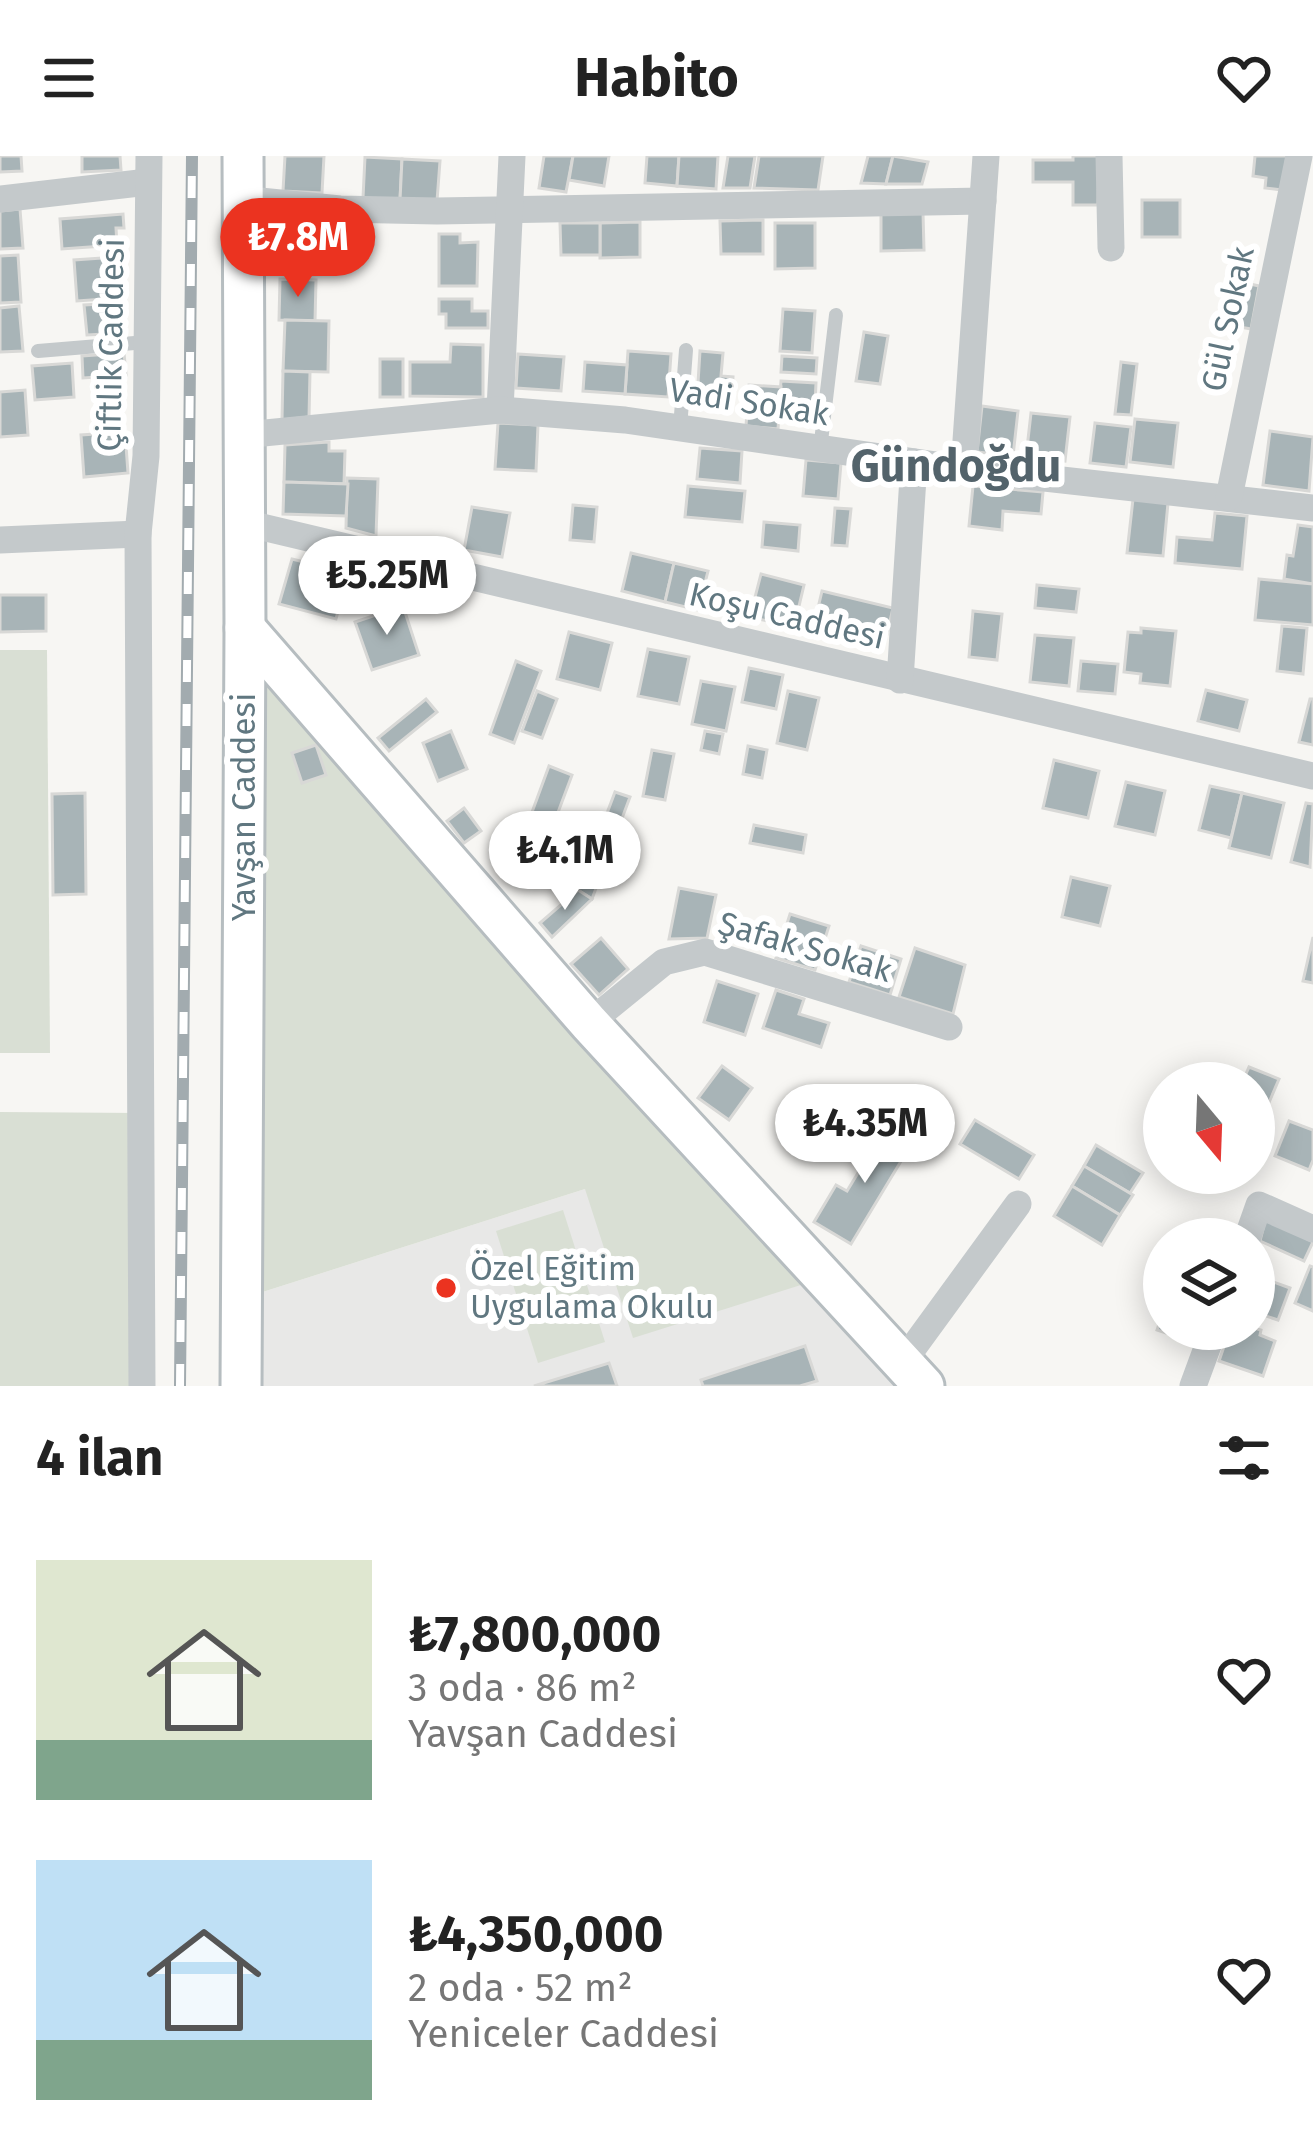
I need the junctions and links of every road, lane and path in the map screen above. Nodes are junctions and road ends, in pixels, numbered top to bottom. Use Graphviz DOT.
graph roads {
  1 [pos="242,156"];
  2 [pos="512,156"];
  3 [pos="986,156"];
  4 [pos="1109,156"];
  5 [pos="1299,156"];
  6 [pos="148,169"];
  7 [pos="0,199"];
  8 [pos="242,199"];
  9 [pos="983,201"];
  10 [pos="509,208"];
  11 [pos="1111,248"];
  12 [pos="836,315"];
  13 [pos="147,342"];
  14 [pos="686,350"];
  15 [pos="38,351"];
  16 [pos="500,410"];
  17 [pos="680,428"];
  18 [pos="244,435"];
  19 [pos="820,449"];
  20 [pos="914,462"];
  21 [pos="964,469"];
  22 [pos="1229,496"];
  23 [pos="1313,508"];
  24 [pos="245,523"];
  25 [pos="138,534"];
  26 [pos="0,541"];
  27 [pos="245,628"];
  28 [pos="900,680"];
  29 [pos="1313,776"];
  30 [pos="589,1024"];
  31 [pos="950,1027"];
  32 [pos="1018,1204"];
  33 [pos="1254,1218"];
  34 [pos="1313,1228"];
  35 [pos="1206,1350"];
  36 [pos="913,1375"];
  37 [pos="142,1386"];
  38 [pos="241,1386"];
  39 [pos="1192,1386"];
  1 -- 8 [label="street, Yavşan Caddesi"];
  2 -- 10 [label="street"];
  3 -- 9 [label="street"];
  4 -- 11 [label="street"];
  5 -- 22 [label="street, Gül Sokak"];
  6 -- 7 [label="street"];
  6 -- 13 [label="street, Çiftlik Caddesi"];
  8 -- 10 [label="street"];
  8 -- 18 [label="street, Yavşan Caddesi"];
  9 -- 10 [label="street"];
  9 -- 21 [label="street"];
  10 -- 16 [label="street"];
  12 -- 19 [label="lane"];
  13 -- 15 [label="lane"];
  13 -- 25 [label="street, Çiftlik Caddesi"];
  14 -- 17 [label="lane"];
  16 -- 17 [label="street, Vadi Sokak"];
  16 -- 18 [label="street, Vadi Sokak"];
  17 -- 19 [label="street, Vadi Sokak"];
  18 -- 24 [label="street, Yavşan Caddesi"];
  19 -- 20 [label="street, Vadi Sokak"];
  20 -- 21 [label="street, Vadi Sokak"];
  20 -- 28 [label="street"];
  21 -- 22 [label="street, Vadi Sokak"];
  22 -- 23 [label="street, Vadi Sokak"];
  24 -- 27 [label="street, Yavşan Caddesi"];
  24 -- 28 [label="street, Koşu Caddesi"];
  25 -- 26 [label="street"];
  25 -- 37 [label="street, Çiftlik Caddesi"];
  27 -- 30 [label="street"];
  27 -- 38 [label="street, Yavşan Caddesi"];
  28 -- 29 [label="street, Koşu Caddesi"];
  30 -- 31 [label="street, Şafak Sokak"];
  30 -- 36 [label="street"];
  32 -- 36 [label="street"];
  33 -- 34 [label="street"];
  35 -- 39 [label="street"];
}
